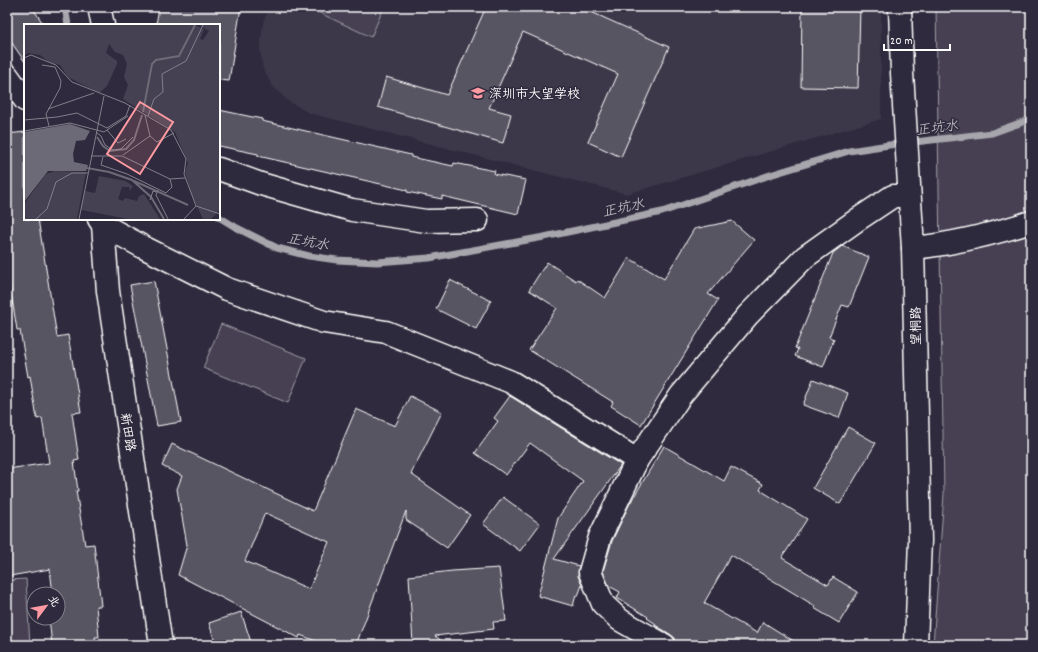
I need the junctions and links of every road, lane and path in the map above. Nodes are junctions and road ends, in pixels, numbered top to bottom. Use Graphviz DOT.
graph roads {
  1 [pos="99,7"];
  2 [pos="900,7"];
  3 [pos="103,24"];
  4 [pos="7,75"];
  5 [pos="24,99"];
  6 [pos="220,169"];
  7 [pos="909,196"];
  8 [pos="477,220"];
  9 [pos="101,222"];
  10 [pos="1031,222"];
  11 [pos="913,248"];
  12 [pos="637,460"];
  13 [pos="161,645"];
  14 [pos="664,645"];
  15 [pos="916,645"];
  1 -- 3 [label="street"];
  2 -- 7 [label="street, 望桐路"];
  4 -- 5 [label="street"];
  6 -- 8 [label="street"];
  7 -- 11 [label="street, 望桐路"];
  7 -- 12 [label="street"];
  9 -- 12 [label="street"];
  9 -- 13 [label="street, 新田路"];
  10 -- 11 [label="street"];
  11 -- 15 [label="street, 望桐路"];
  12 -- 14 [label="street"];
}
